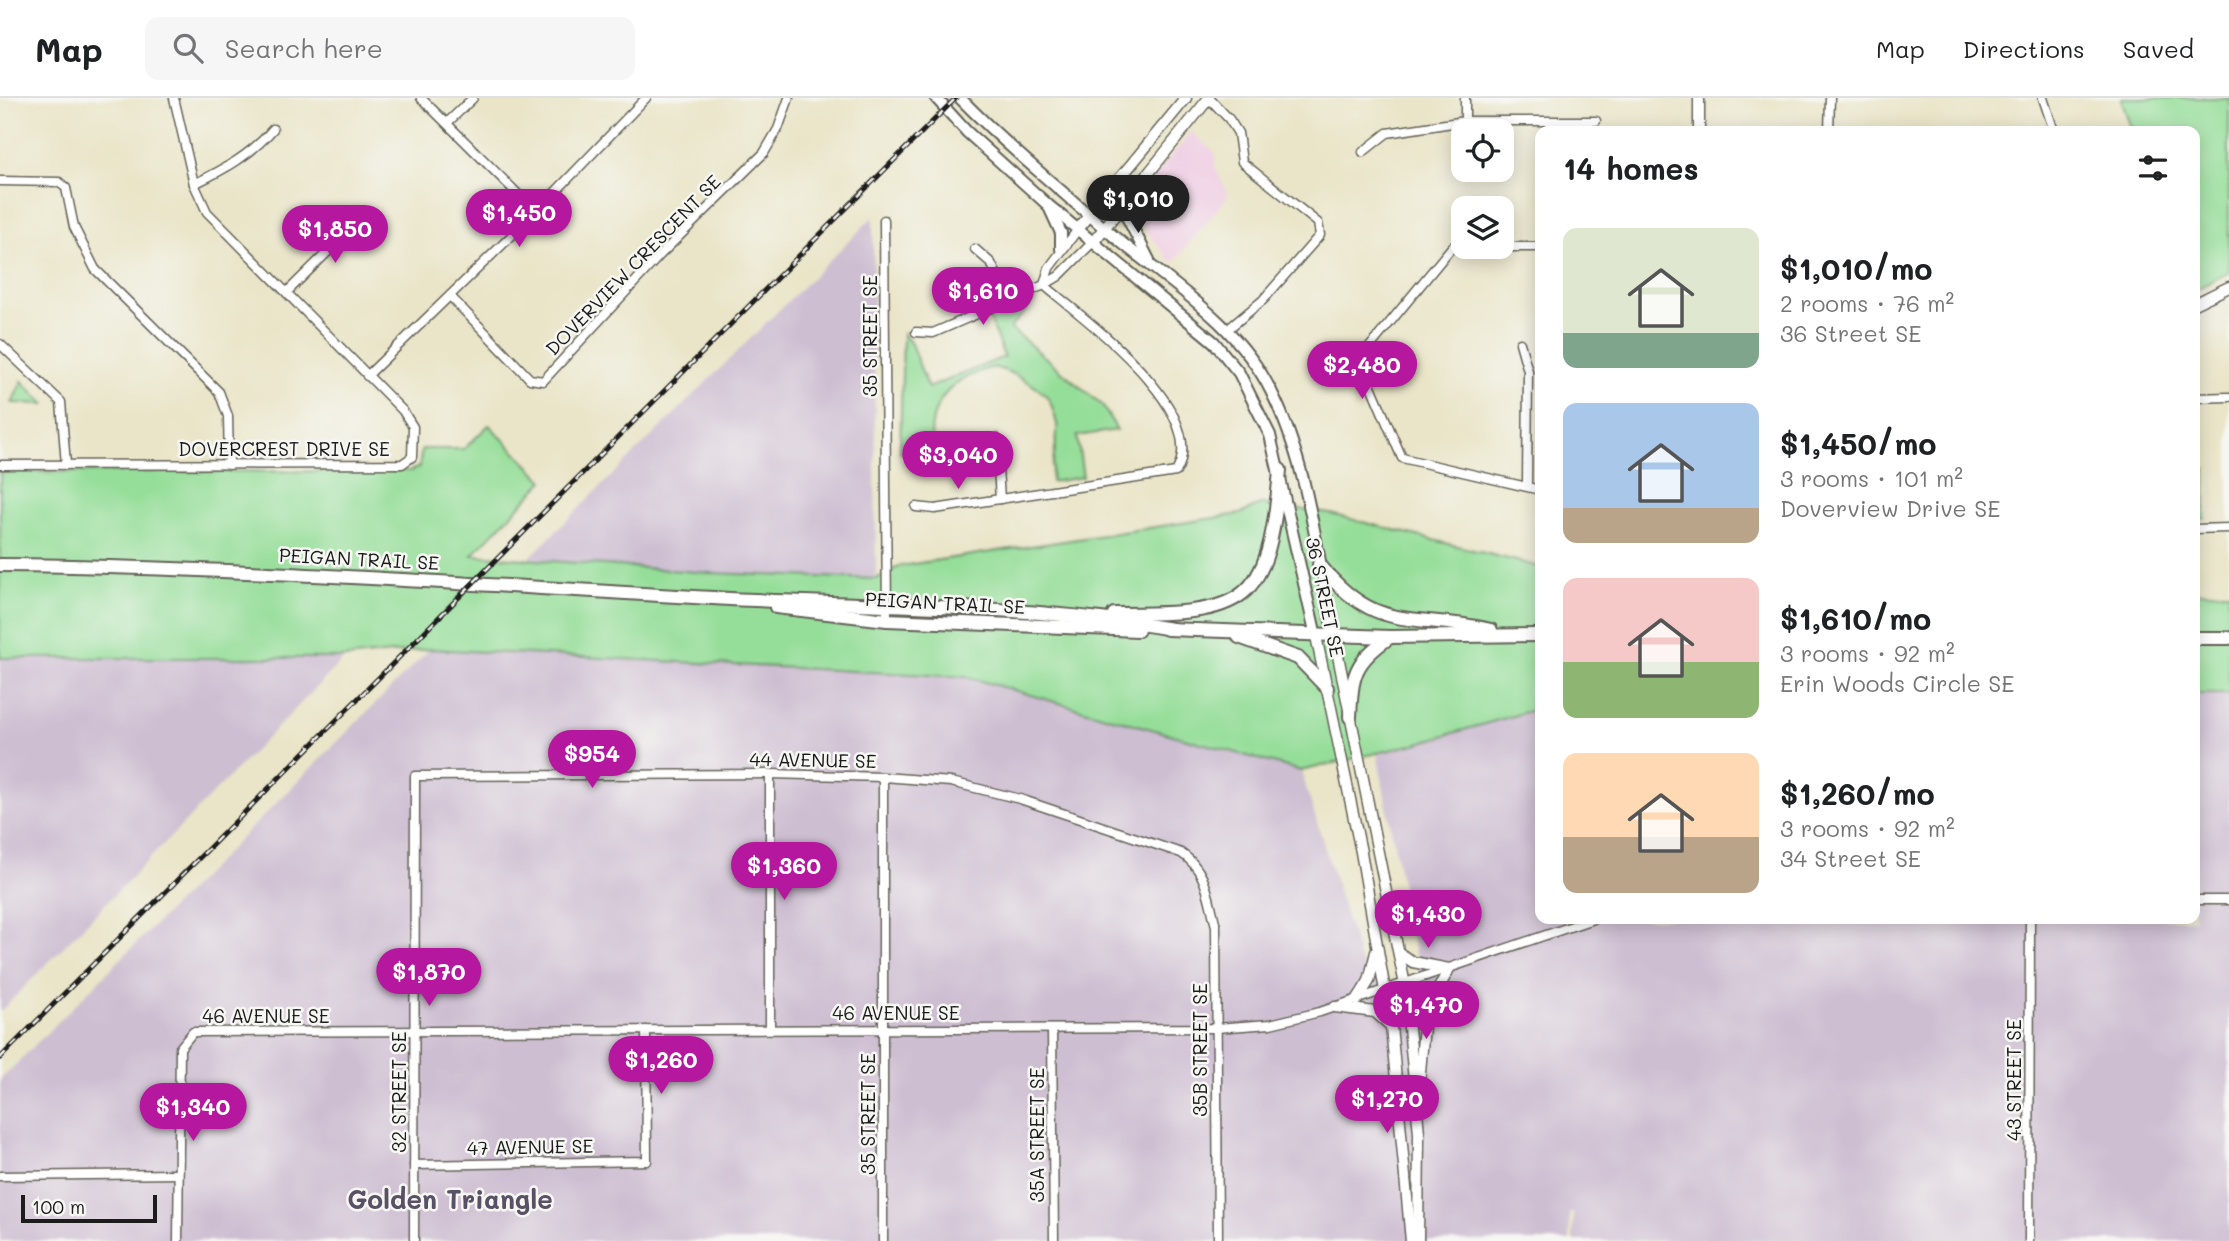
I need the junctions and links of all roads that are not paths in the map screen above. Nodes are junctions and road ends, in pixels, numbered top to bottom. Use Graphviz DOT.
graph roads {
  1 [pos="174,98"];
  2 [pos="421,98"];
  3 [pos="473,98"];
  4 [pos="646,98"];
  5 [pos="789,98"];
  6 [pos="936,98"];
  7 [pos="960,98"];
  8 [pos="1186,98"];
  9 [pos="1209,98"];
  10 [pos="1465,98"];
  11 [pos="1699,98"];
  12 [pos="1830,98"];
  13 [pos="2043,98"];
  14 [pos="1465,119"];
  15 [pos="1514,121"];
  16 [pos="1596,121"];
  17 [pos="447,123"];
  18 [pos="1451,123"];
  19 [pos="1699,126"];
  20 [pos="1829,126"];
  21 [pos="2052,126"];
  22 [pos="273,129"];
  23 [pos="1363,152"];
  24 [pos="0,181"];
  25 [pos="194,184"];
  26 [pos="1127,201"];
  27 [pos="1048,205"];
  28 [pos="536,212"];
  29 [pos="1090,215"];
  30 [pos="362,218"];
  31 [pos="884,220"];
  32 [pos="1079,228"];
  33 [pos="1105,228"];
  34 [pos="1094,241"];
  35 [pos="1514,247"];
  36 [pos="1535,247"];
  37 [pos="1451,248"];
  38 [pos="975,249"];
  39 [pos="1061,249"];
  40 [pos="1152,265"];
  41 [pos="1044,285"];
  42 [pos="2229,287"];
  43 [pos="286,292"];
  44 [pos="450,296"];
  45 [pos="1009,300"];
  46 [pos="2200,301"];
  47 [pos="1227,330"];
  48 [pos="916,332"];
  49 [pos="1520,343"];
  50 [pos="0,344"];
  51 [pos="367,376"];
  52 [pos="2229,397"];
  53 [pos="2200,398"];
  54 [pos="996,438"];
  55 [pos="0,465"];
  56 [pos="66,465"];
  57 [pos="229,465"];
  58 [pos="1280,470"];
  59 [pos="1527,486"];
  60 [pos="1535,488"];
  61 [pos="1000,499"];
  62 [pos="916,507"];
  63 [pos="2200,528"];
  64 [pos="2229,528"];
  65 [pos="1318,564"];
  66 [pos="0,565"];
  67 [pos="717,598"];
  68 [pos="887,604"];
  69 [pos="1070,613"];
  70 [pos="887,620"];
  71 [pos="1172,629"];
  72 [pos="1215,631"];
  73 [pos="1508,635"];
  74 [pos="1535,635"];
  75 [pos="1316,636"];
  76 [pos="1334,636"];
  77 [pos="1390,638"];
  78 [pos="2200,638"];
  79 [pos="2229,638"];
  80 [pos="1326,688"];
  81 [pos="1350,717"];
  82 [pos="770,775"];
  83 [pos="415,776"];
  84 [pos="883,777"];
  85 [pos="1196,863"];
  86 [pos="2200,900"];
  87 [pos="2229,900"];
  88 [pos="1579,924"];
  89 [pos="2031,924"];
  90 [pos="1377,944"];
  91 [pos="1399,953"];
  92 [pos="1449,969"];
  93 [pos="1405,985"];
  94 [pos="1385,992"];
  95 [pos="1357,1000"];
  96 [pos="1335,1007"];
  97 [pos="1391,1026"];
  98 [pos="1216,1028"];
  99 [pos="884,1029"];
  100 [pos="1052,1029"];
  101 [pos="646,1030"];
  102 [pos="770,1030"];
  103 [pos="414,1031"];
  104 [pos="1416,1100"];
  105 [pos="414,1164"];
  106 [pos="178,1174"];
  107 [pos="0,1176"];
  108 [pos="178,1241"];
  109 [pos="414,1241"];
  110 [pos="883,1241"];
  111 [pos="1054,1241"];
  112 [pos="1218,1241"];
  113 [pos="1411,1241"];
  114 [pos="1418,1241"];
  115 [pos="2029,1241"];
  1 -- 25 [label="street, DOVERCREST DRIVE SE"];
  2 -- 17 [label="street"];
  3 -- 17 [label="street"];
  4 -- 28 [label="street"];
  5 -- 44 [label="street, DOVERVIEW CRESCENT SE"];
  6 -- 27 [label="main road, 36 STREET SE"];
  7 -- 29 [label="main road, 36 STREET SE"];
  8 -- 29 [label="street"];
  9 -- 26 [label="street"];
  9 -- 47 [label="street"];
  10 -- 14 [label="street"];
  11 -- 19 [label="street"];
  12 -- 20 [label="street"];
  13 -- 21 [label="street"];
  15 -- 16 [label="street"];
  17 -- 28 [label="street"];
  18 -- 23 [label="street"];
  22 -- 25 [label="street"];
  24 -- 57 [label="street"];
  25 -- 43 [label="street, DOVERCREST DRIVE SE"];
  26 -- 33 [label="street"];
  26 -- 40 [label="main road"];
  27 -- 32 [label="main road, 36 STREET SE"];
  27 -- 39 [label="main road"];
  28 -- 44 [label="street"];
  29 -- 32 [label="street"];
  29 -- 33 [label="main road, 36 STREET SE"];
  30 -- 43 [label="street"];
  31 -- 68 [label="street, 35 STREET SE"];
  32 -- 34 [label="main road, 36 STREET SE"];
  32 -- 39 [label="street"];
  33 -- 34 [label="street"];
  33 -- 40 [label="main road, 36 STREET SE"];
  34 -- 41 [label="street"];
  34 -- 58 [label="main road, 36 STREET SE"];
  35 -- 36 [label="street"];
  37 -- 59 [label="street"];
  38 -- 45 [label="street"];
  39 -- 41 [label="street"];
  40 -- 47 [label="main road, 36 STREET SE"];
  41 -- 45 [label="street"];
  41 -- 61 [label="street"];
  42 -- 46 [label="street"];
  43 -- 51 [label="street, DOVERCREST DRIVE SE"];
  44 -- 51 [label="street"];
  45 -- 48 [label="street"];
  47 -- 65 [label="main road, 36 STREET SE"];
  49 -- 59 [label="street"];
  50 -- 56 [label="street"];
  51 -- 57 [label="street, DOVERCREST DRIVE SE"];
  52 -- 53 [label="street"];
  54 -- 61 [label="street"];
  55 -- 56 [label="street, DOVERCREST DRIVE SE"];
  56 -- 57 [label="street, DOVERCREST DRIVE SE"];
  58 -- 69 [label="main road"];
  58 -- 75 [label="main road, 36 STREET SE"];
  59 -- 60 [label="street"];
  61 -- 62 [label="street"];
  63 -- 64 [label="street"];
  65 -- 73 [label="main road"];
  65 -- 76 [label="main road, 36 STREET SE"];
  66 -- 67 [label="main road, PEIGAN TRAIL SE"];
  67 -- 68 [label="main road, PEIGAN TRAIL SE"];
  67 -- 70 [label="main road, PEIGAN TRAIL SE"];
  68 -- 69 [label="main road, PEIGAN TRAIL SE"];
  68 -- 70 [label="street, 35 STREET SE"];
  69 -- 71 [label="main road, PEIGAN TRAIL SE"];
  70 -- 71 [label="main road, PEIGAN TRAIL SE"];
  71 -- 72 [label="main road, PEIGAN TRAIL SE"];
  72 -- 75 [label="main road, PEIGAN TRAIL SE"];
  72 -- 80 [label="main road"];
  73 -- 74 [label="main road, PEIGAN TRAIL SE"];
  73 -- 77 [label="main road, PEIGAN TRAIL SE"];
  75 -- 76 [label="main road, PEIGAN TRAIL SE"];
  75 -- 80 [label="street, 36 STREET SE"];
  76 -- 77 [label="main road, PEIGAN TRAIL SE"];
  76 -- 81 [label="street, 36 STREET SE"];
  77 -- 81 [label="main road"];
  78 -- 79 [label="main road"];
  80 -- 90 [label="street, 36 STREET SE"];
  81 -- 91 [label="street, 36 STREET SE"];
  82 -- 83 [label="street, 44 AVENUE SE"];
  82 -- 84 [label="street, 44 AVENUE SE"];
  82 -- 102 [label="street"];
  83 -- 103 [label="street, 32 STREET SE"];
  84 -- 85 [label="street, 44 AVENUE SE"];
  84 -- 99 [label="street, 35 STREET SE"];
  85 -- 98 [label="street, 35B STREET SE"];
  86 -- 87 [label="street"];
  88 -- 92 [label="street, 46 AVENUE SE"];
  89 -- 115 [label="street, 43 STREET SE"];
  90 -- 94 [label="street, 36 STREET SE"];
  90 -- 95 [label="street"];
  91 -- 92 [label="street"];
  91 -- 93 [label="street, 36 STREET SE"];
  92 -- 93 [label="street, 46 AVENUE SE"];
  92 -- 104 [label="street"];
  93 -- 94 [label="street, 46 AVENUE SE"];
  93 -- 104 [label="street, 36 STREET SE"];
  94 -- 95 [label="street, 46 AVENUE SE"];
  94 -- 97 [label="street, 36 STREET SE"];
  95 -- 96 [label="street, 46 AVENUE SE"];
  96 -- 97 [label="street"];
  96 -- 98 [label="street, 46 AVENUE SE"];
  97 -- 113 [label="street, 36 STREET SE"];
  98 -- 100 [label="street, 46 AVENUE SE"];
  98 -- 112 [label="street, 35B STREET SE"];
  99 -- 100 [label="street, 46 AVENUE SE"];
  99 -- 102 [label="street, 46 AVENUE SE"];
  99 -- 110 [label="street, 35 STREET SE"];
  100 -- 111 [label="street, 35A STREET SE"];
  101 -- 102 [label="street, 46 AVENUE SE"];
  101 -- 103 [label="street, 46 AVENUE SE"];
  101 -- 105 [label="street, 47 AVENUE SE"];
  103 -- 105 [label="street, 32 STREET SE"];
  103 -- 106 [label="street, 46 AVENUE SE"];
  104 -- 114 [label="street, 36 STREET SE"];
  105 -- 109 [label="street, 32 STREET SE"];
  106 -- 107 [label="street"];
  106 -- 108 [label="street"];
}
